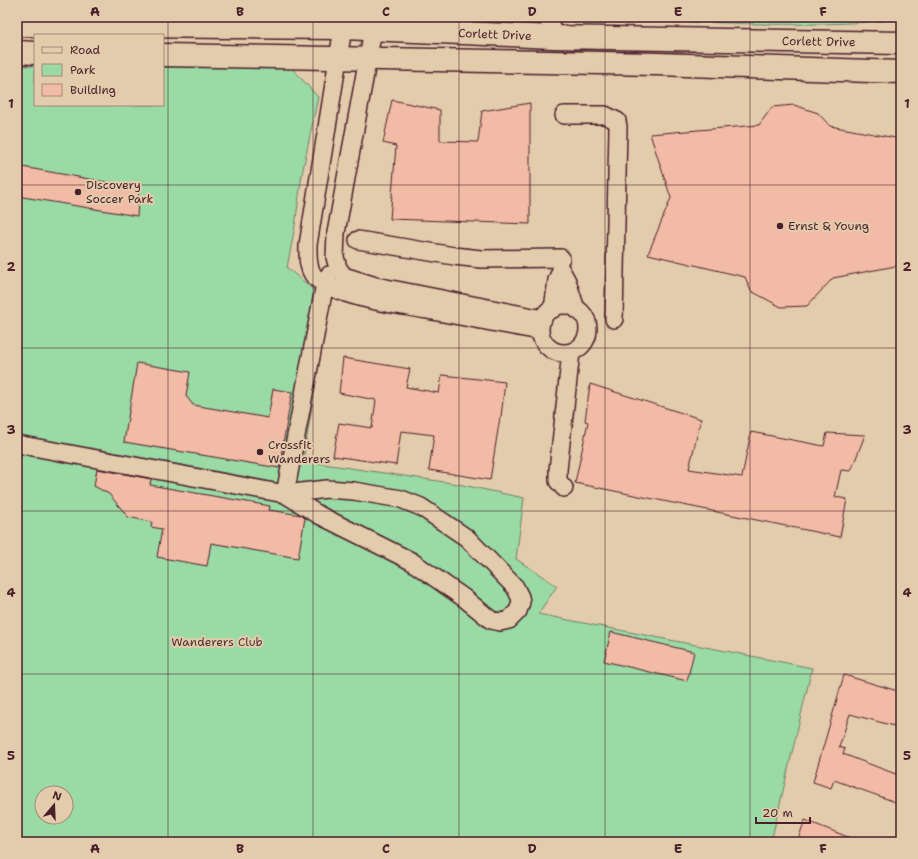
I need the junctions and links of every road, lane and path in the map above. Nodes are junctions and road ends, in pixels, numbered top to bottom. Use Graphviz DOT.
graph roads {
  1 [pos="358,23"];
  2 [pos="17,25"];
  3 [pos="551,27"];
  4 [pos="901,43"];
  5 [pos="17,52"];
  6 [pos="34,53"];
  7 [pos="164,55"];
  8 [pos="339,57"];
  9 [pos="369,58"];
  10 [pos="901,72"];
  11 [pos="564,115"];
  12 [pos="358,240"];
  13 [pos="335,257"];
  14 [pos="561,258"];
  15 [pos="325,283"];
  16 [pos="576,309"];
  17 [pos="545,319"];
  18 [pos="614,319"];
  19 [pos="571,352"];
  20 [pos="17,444"];
  21 [pos="564,488"];
  22 [pos="285,494"];
  1 -- 2 [label="main road, Corlett Drive"];
  1 -- 3 [label="main road, Corlett Drive"];
  1 -- 8 [label="lane"];
  1 -- 9 [label="lane"];
  3 -- 4 [label="main road, Corlett Drive"];
  5 -- 6 [label="main road"];
  7 -- 8 [label="main road"];
  8 -- 9 [label="main road"];
  8 -- 15 [label="lane"];
  9 -- 10 [label="main road"];
  9 -- 13 [label="lane"];
  11 -- 18 [label="lane"];
  12 -- 14 [label="lane"];
  13 -- 15 [label="lane"];
  13 -- 17 [label="lane"];
  15 -- 17 [label="lane"];
  15 -- 22 [label="lane"];
  16 -- 17 [label="lane"];
  16 -- 17 [label="lane"];
  16 -- 19 [label="lane"];
  17 -- 19 [label="lane"];
  19 -- 21 [label="lane"];
  20 -- 22 [label="lane"];
  22 -- 22 [label="lane"];
}
